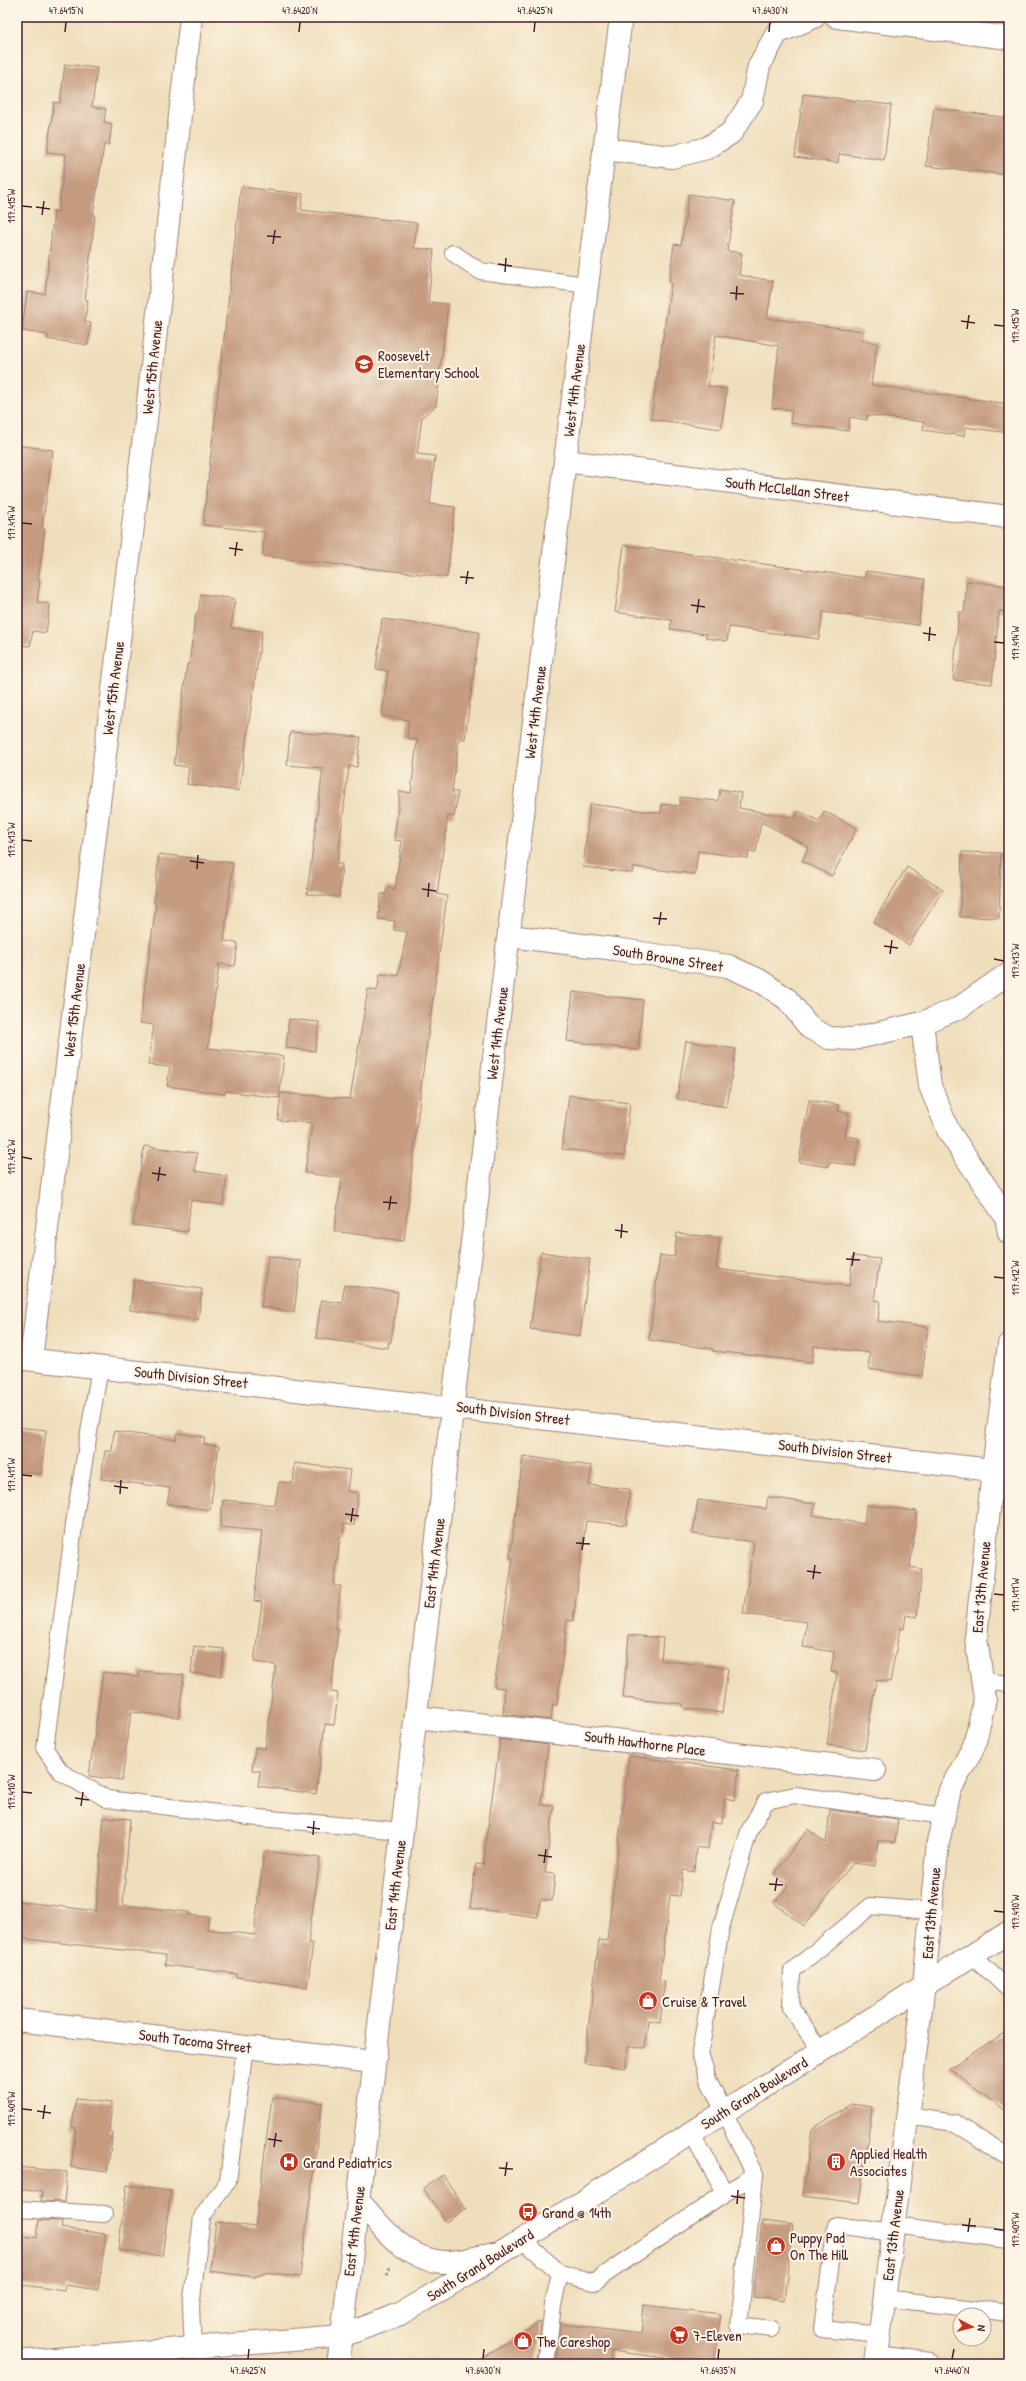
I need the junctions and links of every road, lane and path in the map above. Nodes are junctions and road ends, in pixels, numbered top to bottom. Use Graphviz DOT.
graph roads {
  1 [pos="191,17"];
  2 [pos="621,17"];
  3 [pos="814,17"];
  4 [pos="837,17"];
  5 [pos="1009,38"];
  6 [pos="604,149"];
  7 [pos="453,252"];
  8 [pos="587,284"];
  9 [pos="565,461"];
  10 [pos="1009,517"];
  11 [pos="509,936"];
  12 [pos="1009,973"];
  13 [pos="922,1023"];
  14 [pos="1009,1233"];
  15 [pos="1009,1344"];
  16 [pos="24,1358"];
  17 [pos="100,1367"];
  18 [pos="452,1406"];
  19 [pos="1001,1471"];
  20 [pos="983,1681"];
  21 [pos="1009,1684"];
  22 [pos="416,1716"];
  23 [pos="875,1770"];
  24 [pos="944,1816"];
  25 [pos="402,1831"];
  26 [pos="931,1910"];
  27 [pos="1009,1932"];
  28 [pos="972,1955"];
  29 [pos="924,1984"];
  30 [pos="1009,1990"];
  31 [pos="17,2020"];
  32 [pos="245,2047"];
  33 [pos="820,2050"];
  34 [pos="373,2062"];
  35 [pos="724,2112"];
  36 [pos="908,2116"];
  37 [pos="691,2132"];
  38 [pos="1009,2157"];
  39 [pos="755,2175"];
  40 [pos="724,2193"];
  41 [pos="358,2200"];
  42 [pos="17,2209"];
  43 [pos="104,2214"];
  44 [pos="893,2229"];
  45 [pos="522,2239"];
  46 [pos="1009,2240"];
  47 [pos="498,2254"];
  48 [pos="560,2273"];
  49 [pos="884,2298"];
  50 [pos="1009,2313"];
  51 [pos="771,2329"];
  52 [pos="880,2335"];
  53 [pos="342,2336"];
  54 [pos="193,2348"];
  55 [pos="876,2360"];
  56 [pos="17,2362"];
  57 [pos="338,2364"];
  58 [pos="546,2364"];
  59 [pos="930,2364"];
  1 -- 16 [label="street, West 15th Avenue"];
  2 -- 6 [label="street, West 14th Avenue"];
  3 -- 6 [label="street"];
  4 -- 5 [label="street"];
  6 -- 8 [label="street, West 14th Avenue"];
  7 -- 8 [label="lane"];
  8 -- 9 [label="street, West 14th Avenue"];
  9 -- 10 [label="street, South McClellan Street"];
  9 -- 11 [label="street, West 14th Avenue"];
  11 -- 13 [label="street, South Browne Street"];
  11 -- 18 [label="street, West 14th Avenue"];
  12 -- 13 [label="street, South Browne Street"];
  13 -- 14 [label="street"];
  15 -- 19 [label="street, East 13th Avenue"];
  16 -- 17 [label="street, South Division Street"];
  17 -- 18 [label="street, South Division Street"];
  17 -- 25 [label="lane"];
  18 -- 19 [label="street, South Division Street"];
  18 -- 22 [label="street, East 14th Avenue"];
  19 -- 20 [label="street, East 13th Avenue"];
  20 -- 21 [label="lane"];
  20 -- 24 [label="street, East 13th Avenue"];
  22 -- 23 [label="street, South Hawthorne Place"];
  22 -- 25 [label="street, East 14th Avenue"];
  24 -- 26 [label="street, East 13th Avenue"];
  24 -- 35 [label="lane"];
  25 -- 34 [label="street, East 14th Avenue"];
  26 -- 29 [label="street, East 13th Avenue"];
  26 -- 33 [label="lane"];
  27 -- 28 [label="street, South Grand Boulevard"];
  28 -- 29 [label="street, South Grand Boulevard"];
  28 -- 30 [label="lane"];
  29 -- 33 [label="street, South Grand Boulevard"];
  29 -- 36 [label="street, East 13th Avenue"];
  31 -- 32 [label="street, South Tacoma Street"];
  32 -- 34 [label="street, South Tacoma Street"];
  32 -- 54 [label="lane"];
  33 -- 35 [label="street, South Grand Boulevard"];
  34 -- 41 [label="street, East 14th Avenue"];
  35 -- 37 [label="street, South Grand Boulevard"];
  35 -- 39 [label="lane"];
  36 -- 38 [label="lane"];
  36 -- 44 [label="street, East 13th Avenue"];
  37 -- 40 [label="lane"];
  37 -- 45 [label="street, South Grand Boulevard"];
  39 -- 40 [label="lane"];
  39 -- 51 [label="lane"];
  40 -- 48 [label="lane"];
  41 -- 47 [label="street"];
  41 -- 53 [label="street, East 14th Avenue"];
  42 -- 43 [label="lane"];
  44 -- 46 [label="lane"];
  44 -- 49 [label="street, East 13th Avenue"];
  44 -- 52 [label="lane"];
  45 -- 47 [label="street, South Grand Boulevard"];
  45 -- 48 [label="lane"];
  47 -- 53 [label="street, South Grand Boulevard"];
  48 -- 58 [label="lane"];
  49 -- 50 [label="lane"];
  49 -- 52 [label="street, East 13th Avenue"];
  52 -- 55 [label="street, East 13th Avenue"];
  53 -- 54 [label="street, South Grand Boulevard"];
  53 -- 57 [label="street, East 14th Avenue"];
  54 -- 56 [label="street, South Grand Boulevard"];
  55 -- 59 [label="street"];
}
